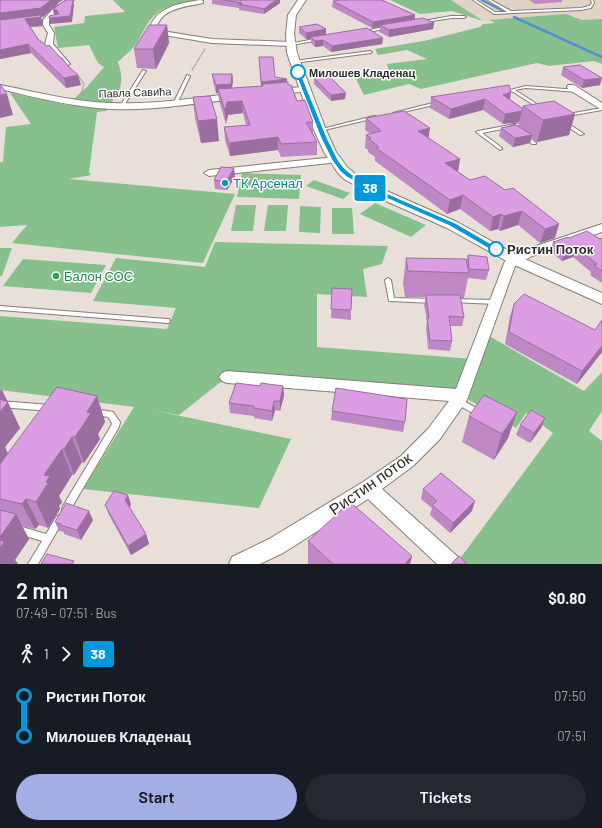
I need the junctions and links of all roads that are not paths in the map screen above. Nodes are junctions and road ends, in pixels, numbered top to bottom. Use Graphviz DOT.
graph roads {
  1 [pos="71,0"];
  2 [pos="302,0"];
  3 [pos="474,0"];
  4 [pos="489,0"];
  5 [pos="592,0"];
  6 [pos="201,2"];
  7 [pos="512,13"];
  8 [pos="464,16"];
  9 [pos="49,19"];
  10 [pos="38,20"];
  11 [pos="415,22"];
  12 [pos="392,26"];
  13 [pos="355,33"];
  14 [pos="326,38"];
  15 [pos="291,44"];
  16 [pos="370,52"];
  17 [pos="294,62"];
  18 [pos="66,64"];
  19 [pos="144,71"];
  20 [pos="188,76"];
  21 [pos="0,87"];
  22 [pos="304,89"];
  23 [pos="574,89"];
  24 [pos="268,93"];
  25 [pos="247,95"];
  26 [pos="176,102"];
  27 [pos="438,103"];
  28 [pos="122,106"];
  29 [pos="602,108"];
  30 [pos="544,110"];
  31 [pos="387,115"];
  32 [pos="379,116"];
  33 [pos="564,116"];
  34 [pos="563,121"];
  35 [pos="533,122"];
  36 [pos="510,126"];
  37 [pos="320,130"];
  38 [pos="516,130"];
  39 [pos="582,134"];
  40 [pos="522,135"];
  41 [pos="534,143"];
  42 [pos="500,149"];
  43 [pos="335,160"];
  44 [pos="209,173"];
  45 [pos="602,228"];
  46 [pos="514,260"];
  47 [pos="388,280"];
  48 [pos="602,299"];
  49 [pos="439,301"];
  50 [pos="447,301"];
  51 [pos="494,302"];
  52 [pos="0,308"];
  53 [pos="167,321"];
  54 [pos="227,377"];
  55 [pos="460,398"];
  56 [pos="0,404"];
  57 [pos="84,410"];
  58 [pos="53,415"];
  59 [pos="484,416"];
  60 [pos="369,488"];
  61 [pos="7,527"];
  62 [pos="48,539"];
  63 [pos="33,564"];
  64 [pos="239,564"];
  65 [pos="451,564"];
  1 -- 9 [label="street"];
  2 -- 15 [label="street"];
  3 -- 7 [label="lane"];
  4 -- 7 [label="lane"];
  5 -- 7 [label="lane"];
  6 -- 15 [label="street"];
  8 -- 11 [label="lane"];
  9 -- 10 [label="street"];
  9 -- 18 [label="street"];
  12 -- 13 [label="lane"];
  14 -- 15 [label="lane"];
  15 -- 17 [label="street"];
  16 -- 17 [label="lane"];
  17 -- 22 [label="street"];
  19 -- 28 [label="lane"];
  20 -- 26 [label="lane"];
  21 -- 28 [label="street, Павла Савића"];
  22 -- 24 [label="street"];
  22 -- 37 [label="street"];
  23 -- 29 [label="street"];
  23 -- 30 [label="lane"];
  25 -- 26 [label="street, Павла Савића"];
  26 -- 28 [label="street, Павла Савића"];
  27 -- 31 [label="lane"];
  29 -- 33 [label="lane"];
  32 -- 37 [label="lane"];
  34 -- 39 [label="lane"];
  35 -- 36 [label="lane"];
  36 -- 38 [label="lane"];
  36 -- 42 [label="lane"];
  37 -- 43 [label="street"];
  40 -- 41 [label="lane"];
  43 -- 44 [label="street"];
  43 -- 46 [label="street"];
  45 -- 46 [label="street"];
  46 -- 48 [label="street"];
  46 -- 51 [label="street, Ристин поток"];
  47 -- 49 [label="lane"];
  50 -- 51 [label="lane"];
  51 -- 55 [label="street, Ристин поток"];
  52 -- 53 [label="lane"];
  54 -- 55 [label="street"];
  55 -- 59 [label="lane"];
  55 -- 60 [label="street, Ристин поток"];
  56 -- 58 [label="lane"];
  57 -- 62 [label="lane"];
  60 -- 64 [label="street, Ристин поток"];
  60 -- 65 [label="street"];
  61 -- 62 [label="lane"];
  62 -- 63 [label="lane"];
}
